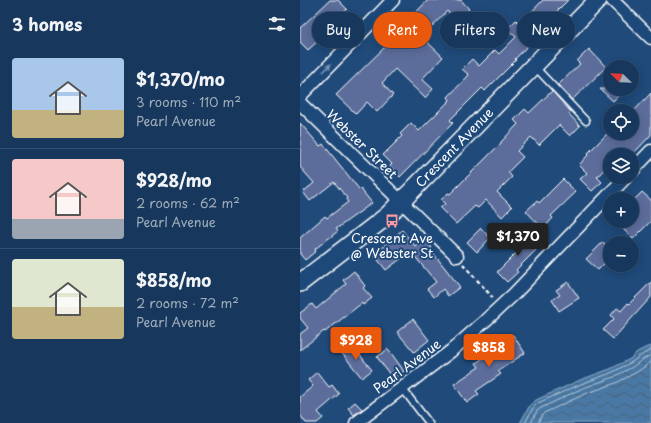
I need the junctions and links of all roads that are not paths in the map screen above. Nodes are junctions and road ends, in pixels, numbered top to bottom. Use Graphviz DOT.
graph roads {
  1 [pos="393,0"];
  2 [pos="598,0"];
  3 [pos="612,0"];
  4 [pos="651,38"];
  5 [pos="534,66"];
  6 [pos="300,96"];
  7 [pos="300,103"];
  8 [pos="586,121"];
  9 [pos="651,152"];
  10 [pos="639,164"];
  11 [pos="619,184"];
  12 [pos="401,201"];
  13 [pos="457,256"];
  14 [pos="300,284"];
  15 [pos="402,388"];
  16 [pos="356,423"];
  17 [pos="429,423"];
  6 -- 1 [label="street, one-way"];
  2 -- 5 [label="street, Crescent Avenue"];
  3 -- 4 [label="street"];
  5 -- 8 [label="lane"];
  5 -- 12 [label="street, Crescent Avenue"];
  7 -- 12 [label="street, Webster Street"];
  9 -- 10 [label="street"];
  11 -- 15 [label="street, Pearl Avenue"];
  12 -- 13 [label="street, Webster Street"];
  12 -- 14 [label="street, Crescent Avenue"];
  15 -- 16 [label="street, Pearl Avenue"];
  15 -- 17 [label="lane"];
}
